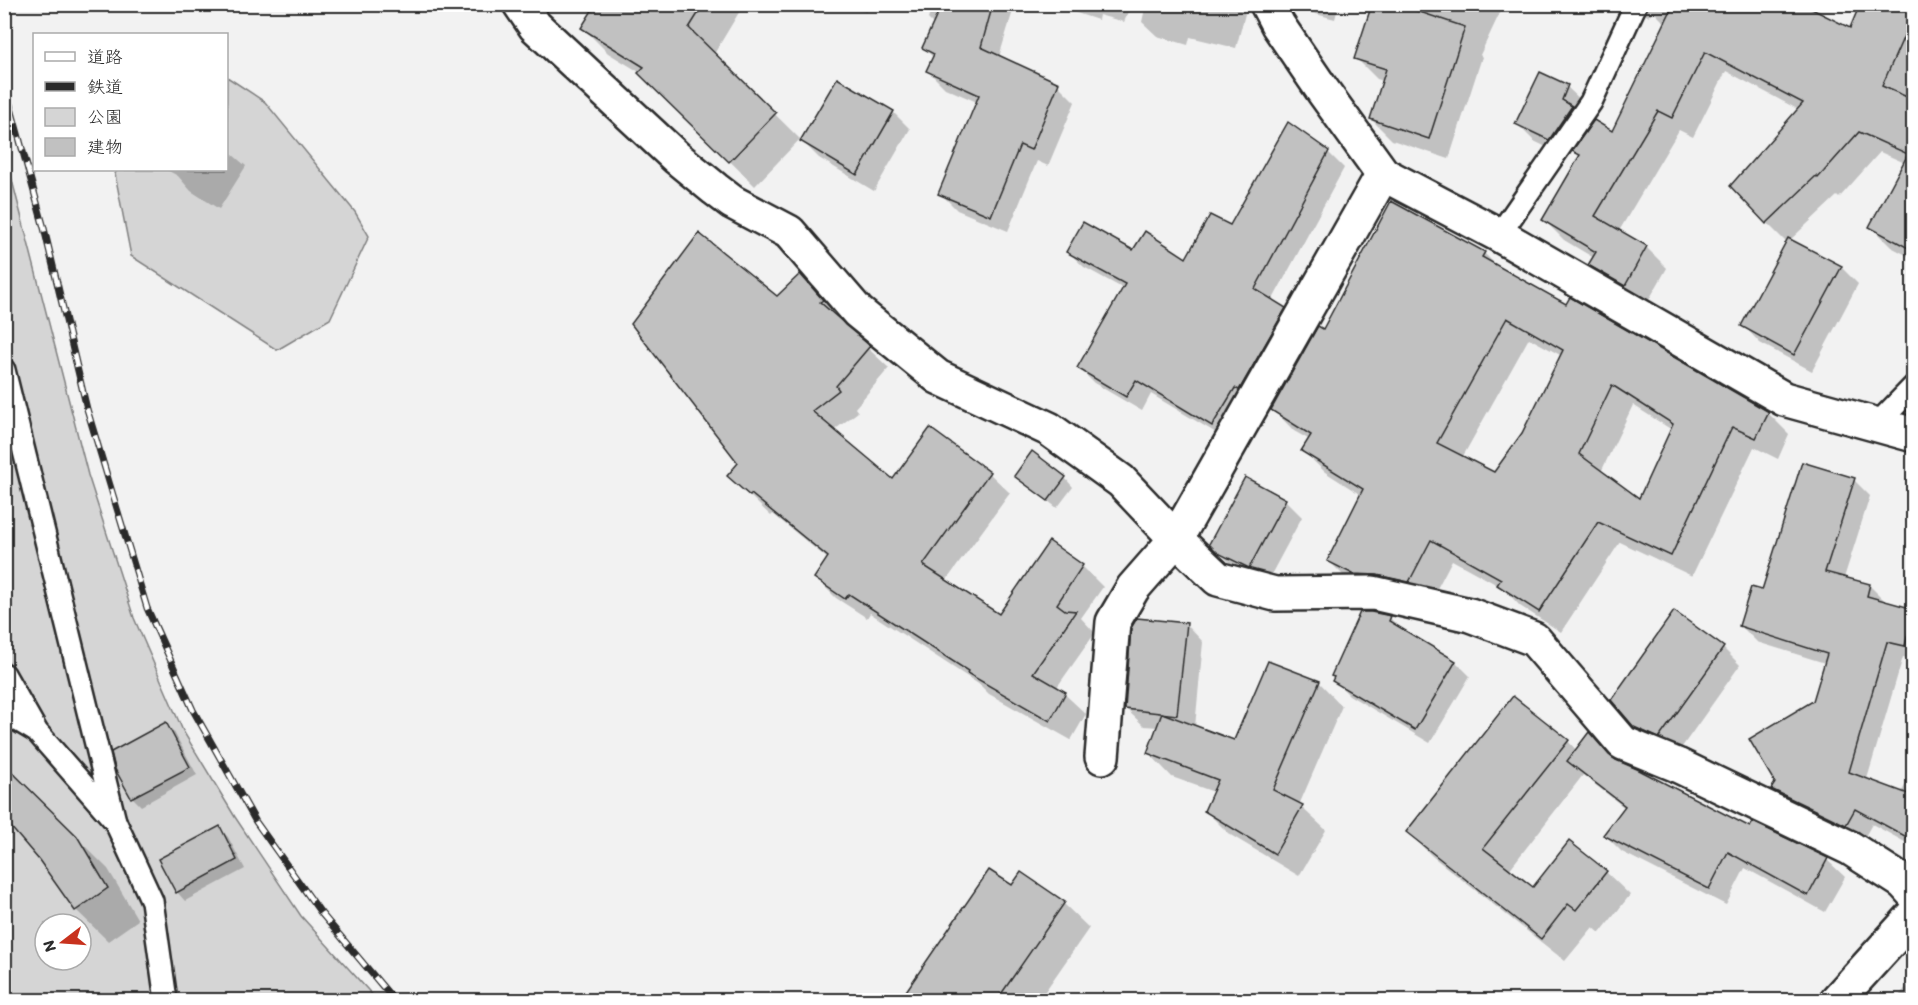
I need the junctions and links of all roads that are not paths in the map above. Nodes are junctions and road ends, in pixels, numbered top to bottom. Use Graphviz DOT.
graph roads {
  1 [pos="520,4"];
  2 [pos="1267,4"];
  3 [pos="1636,4"];
  4 [pos="1383,174"];
  5 [pos="1499,235"];
  6 [pos="4,370"];
  7 [pos="1914,386"];
  8 [pos="1877,424"];
  9 [pos="1914,435"];
  10 [pos="1176,539"];
  11 [pos="4,674"];
  12 [pos="4,712"];
  13 [pos="37,732"];
  14 [pos="1102,757"];
  15 [pos="115,821"];
  16 [pos="1914,894"];
  17 [pos="1914,915"];
  18 [pos="166,1000"];
  19 [pos="1837,1000"];
  1 -- 10 [label="street"];
  2 -- 4 [label="street"];
  3 -- 5 [label="lane"];
  4 -- 5 [label="street"];
  4 -- 10 [label="street"];
  5 -- 8 [label="street"];
  6 -- 15 [label="lane"];
  7 -- 8 [label="lane"];
  8 -- 9 [label="street"];
  10 -- 14 [label="street"];
  10 -- 16 [label="street"];
  11 -- 13 [label="lane"];
  12 -- 13 [label="lane"];
  13 -- 15 [label="lane"];
  15 -- 18 [label="lane"];
  17 -- 19 [label="street"];
}
